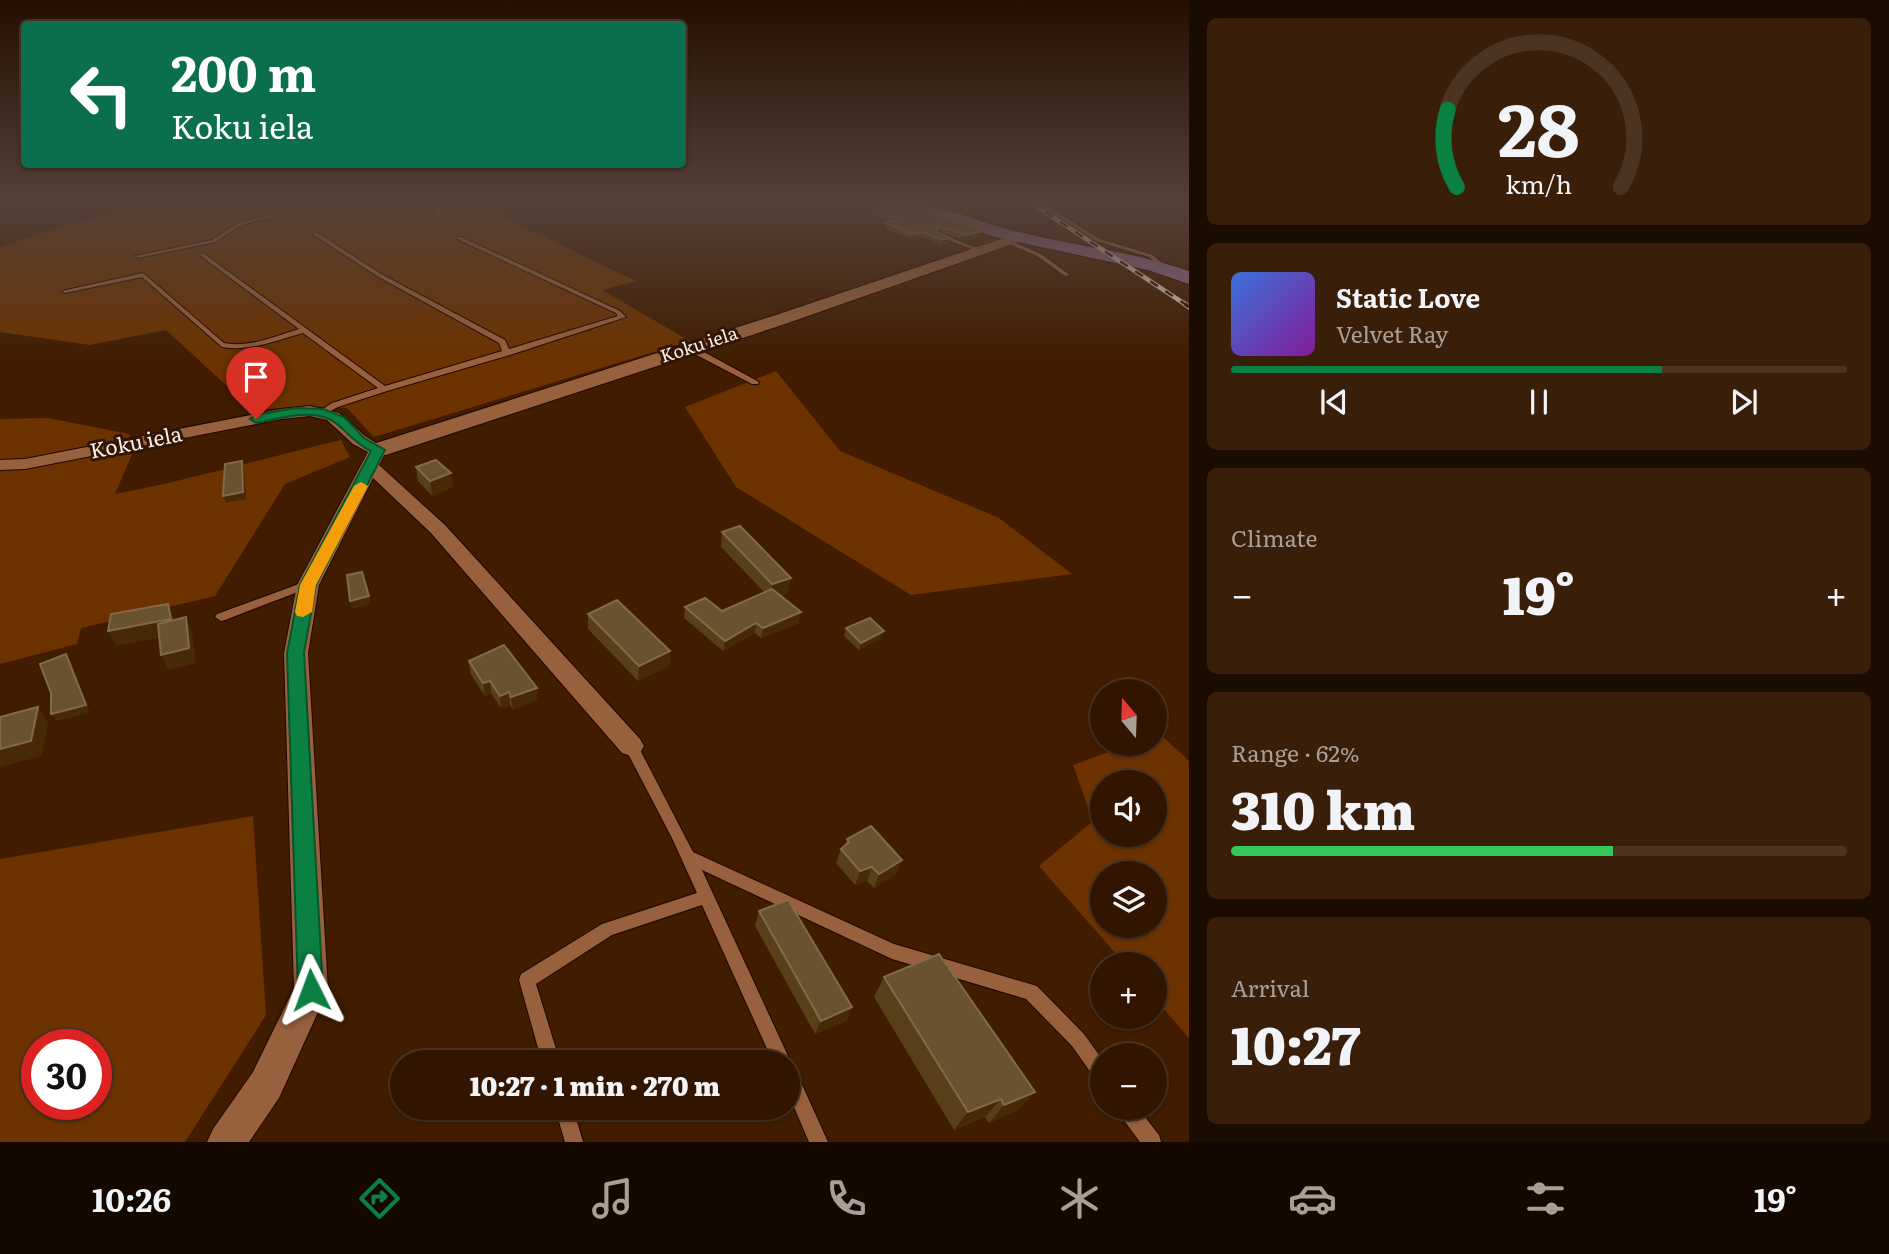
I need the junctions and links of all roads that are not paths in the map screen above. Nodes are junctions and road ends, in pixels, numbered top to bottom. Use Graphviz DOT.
graph roads {
  1 [pos="142,255"];
  2 [pos="203,255"];
  3 [pos="349,255"];
  4 [pos="496,255"];
  5 [pos="969,255"];
  6 [pos="1040,255"];
  7 [pos="1095,255"];
  8 [pos="1149,255"];
  9 [pos="138,256"];
  10 [pos="1157,267"];
  11 [pos="1067,275"];
  12 [pos="1189,278"];
  13 [pos="65,290"];
  14 [pos="304,330"];
  15 [pos="690,348"];
  16 [pos="507,353"];
  17 [pos="755,382"];
  18 [pos="384,389"];
  19 [pos="323,413"];
  20 [pos="374,459"];
  21 [pos="2,467"];
  22 [pos="308,585"];
  23 [pos="221,617"];
  24 [pos="631,746"];
  25 [pos="687,856"];
  26 [pos="706,897"];
  27 [pos="547,1050"];
  28 [pos="776,1050"];
  29 [pos="1090,1058"];
  30 [pos="800,1100"];
  31 [pos="568,1120"];
  32 [pos="1136,1120"];
  33 [pos="226,1142"];
  34 [pos="574,1142"];
  35 [pos="819,1142"];
  36 [pos="1152,1142"];
  1 -- 9 [label="lane"];
  2 -- 14 [label="lane"];
  3 -- 16 [label="lane"];
  4 -- 16 [label="lane"];
  5 -- 15 [label="street, Koku iela"];
  6 -- 11 [label="lane"];
  7 -- 10 [label="main road"];
  8 -- 10 [label="lane"];
  10 -- 12 [label="main road"];
  13 -- 14 [label="lane"];
  14 -- 18 [label="lane"];
  15 -- 17 [label="lane"];
  15 -- 20 [label="street, Koku iela"];
  16 -- 18 [label="lane"];
  18 -- 19 [label="lane"];
  19 -- 20 [label="street"];
  19 -- 21 [label="street, Koku iela"];
  20 -- 22 [label="street"];
  20 -- 24 [label="street"];
  22 -- 23 [label="lane"];
  22 -- 33 [label="street"];
  24 -- 25 [label="lane"];
  25 -- 26 [label="lane"];
  25 -- 29 [label="lane"];
  26 -- 27 [label="lane"];
  26 -- 28 [label="lane"];
  30 -- 35 [label="lane"];
  31 -- 34 [label="lane"];
  32 -- 36 [label="lane"];
}
